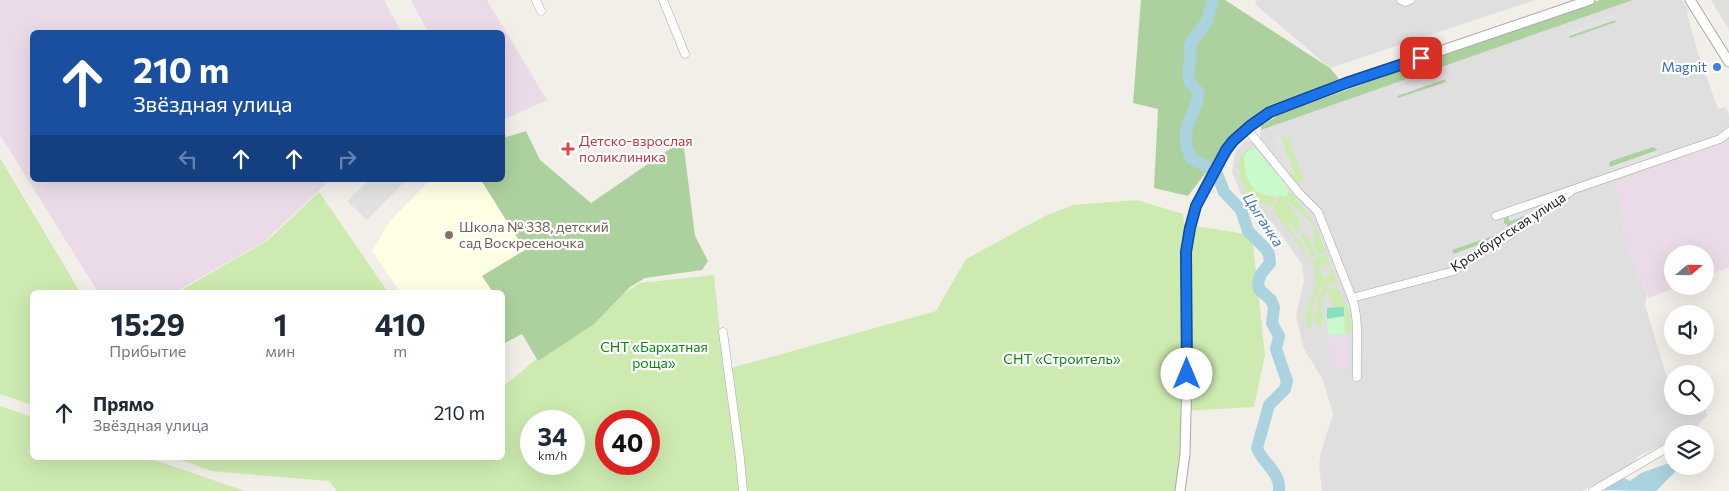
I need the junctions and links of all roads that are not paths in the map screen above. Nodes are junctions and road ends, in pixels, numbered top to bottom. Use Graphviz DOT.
graph roads {
  1 [pos="536,0"];
  2 [pos="663,0"];
  3 [pos="1401,0"];
  4 [pos="1410,0"];
  5 [pos="1590,0"];
  6 [pos="1690,0"];
  7 [pos="541,12"];
  8 [pos="685,54"];
  9 [pos="1729,62"];
  10 [pos="1247,129"];
  11 [pos="1729,132"];
  12 [pos="1570,192"];
  13 [pos="1496,216"];
  14 [pos="1352,298"];
  15 [pos="723,332"];
  16 [pos="1357,377"];
  17 [pos="1664,450"];
  18 [pos="742,491"];
  19 [pos="1180,491"];
  20 [pos="1596,491"];
  1 -- 7 [label="street"];
  2 -- 8 [label="street"];
  3 -- 4 [label="street"];
  5 -- 10 [label="street"];
  6 -- 9 [label="street"];
  10 -- 14 [label="street"];
  10 -- 19 [label="street"];
  11 -- 12 [label="street, Кронбургская улица"];
  12 -- 13 [label="street, Кронбургская улица"];
  12 -- 14 [label="street, Кронбургская улица"];
  14 -- 16 [label="street"];
  15 -- 18 [label="street"];
  17 -- 20 [label="street"];
}
